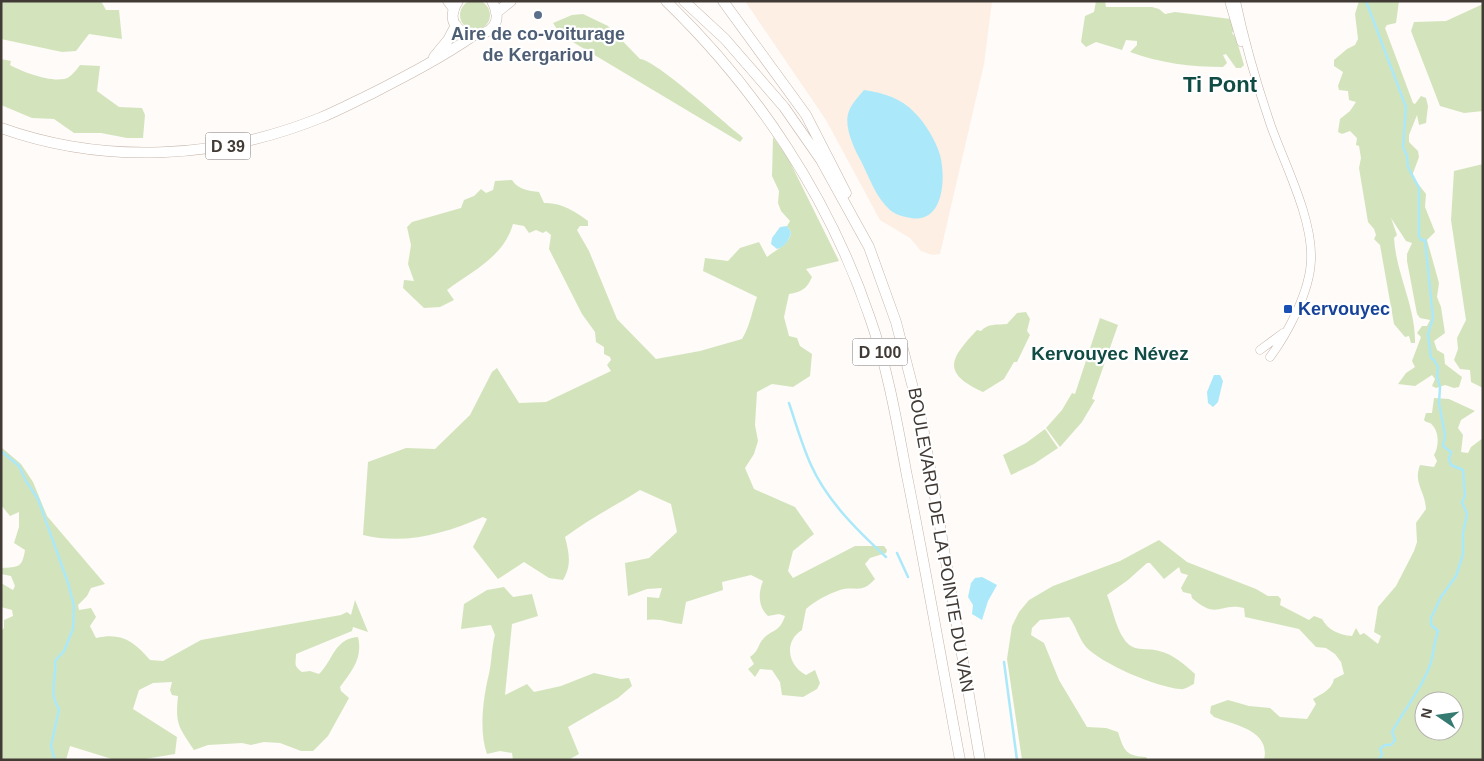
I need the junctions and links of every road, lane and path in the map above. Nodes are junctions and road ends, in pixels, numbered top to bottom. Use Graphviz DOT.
graph roads {
  1 [pos="492,1"];
  2 [pos="511,1"];
  3 [pos="666,1"];
  4 [pos="684,1"];
  5 [pos="723,1"];
  6 [pos="1229,1"];
  7 [pos="1236,1"];
  8 [pos="453,4"];
  9 [pos="496,13"];
  10 [pos="456,25"];
  11 [pos="473,36"];
  12 [pos="1249,58"];
  13 [pos="424,66"];
  14 [pos="1,128"];
  15 [pos="869,247"];
  16 [pos="1283,334"];
  17 [pos="1260,350"];
  18 [pos="1270,357"];
  19 [pos="960,760"];
  20 [pos="980,760"];
  1 -- 9 [label="main road"];
  2 -- 9 [label="main road"];
  3 -- 19 [label="main road, BOULEVARD DE LA POINTE DU VAN / D 100"];
  4 -- 15 [label="main road, BOULEVARD DE LA POINTE DU VAN / D 100"];
  5 -- 15 [label="main road"];
  6 -- 12 [label="street"];
  7 -- 12 [label="street"];
  8 -- 10 [label="main road"];
  9 -- 11 [label="main road"];
  10 -- 11 [label="main road"];
  10 -- 13 [label="main road, D 39"];
  11 -- 13 [label="main road, D 39"];
  12 -- 16 [label="street"];
  13 -- 14 [label="main road, D 39"];
  15 -- 20 [label="main road, BOULEVARD DE LA POINTE DU VAN / D 100"];
  16 -- 17 [label="street"];
  16 -- 18 [label="street"];
}
